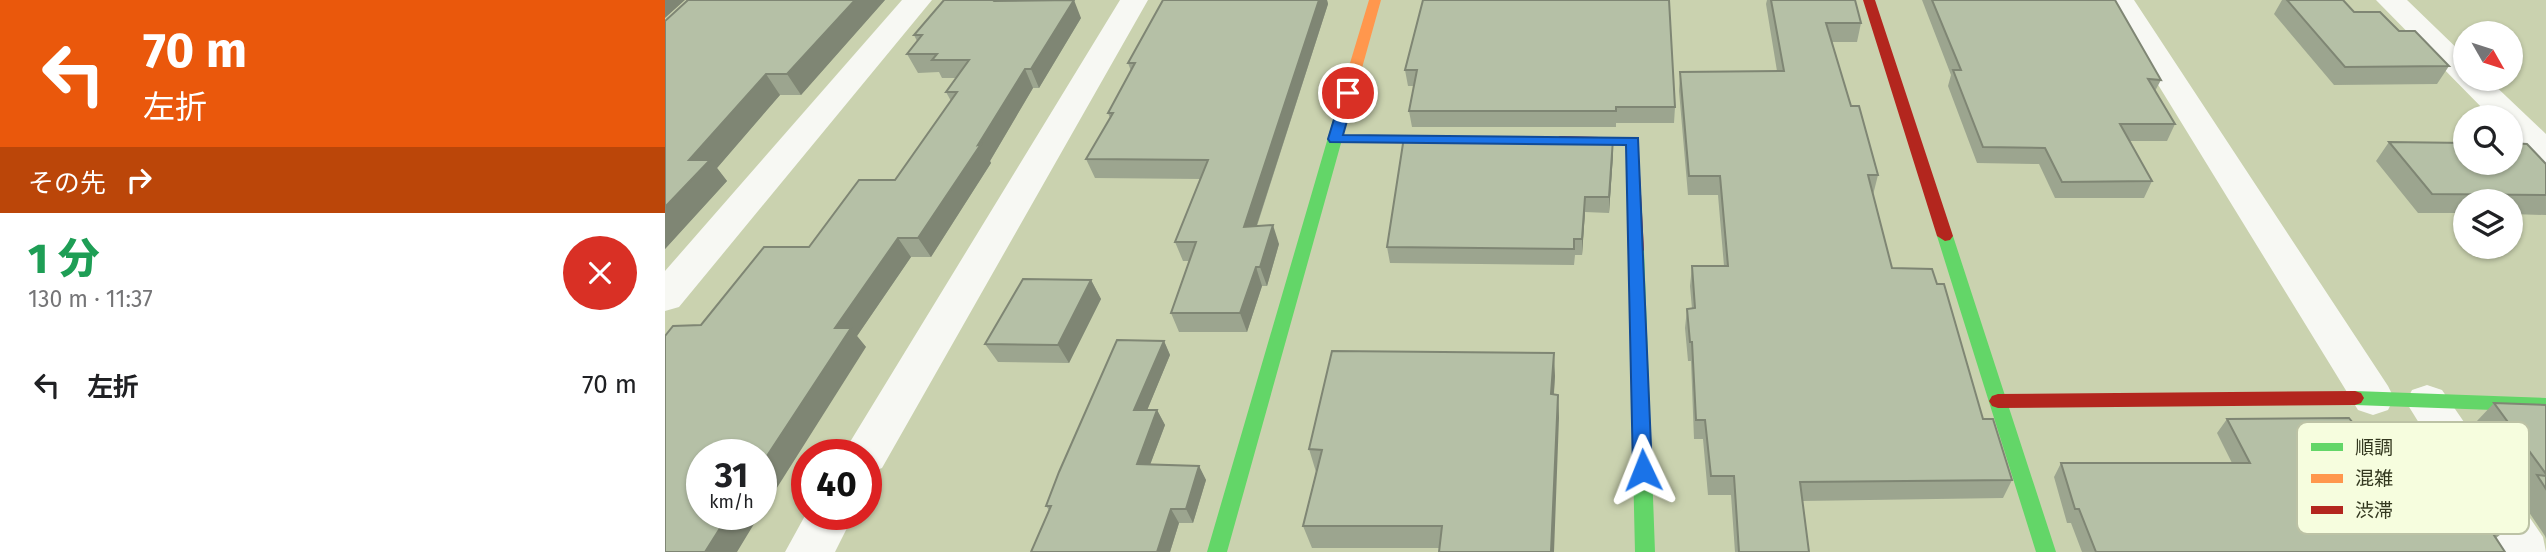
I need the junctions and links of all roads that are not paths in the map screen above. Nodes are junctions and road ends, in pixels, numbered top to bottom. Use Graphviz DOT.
graph roads {
  1 [pos="918,0"];
  2 [pos="1134,0"];
  3 [pos="1375,0"];
  4 [pos="1869,0"];
  5 [pos="2120,0"];
  6 [pos="2390,0"];
  7 [pos="2453,61"];
  8 [pos="2482,91"];
  9 [pos="2497,105"];
  10 [pos="2523,131"];
  11 [pos="1335,139"];
  12 [pos="1471,140"];
  13 [pos="1538,140"];
  14 [pos="2546,153"];
  15 [pos="665,297"];
  16 [pos="2373,398"];
  17 [pos="1998,401"];
  18 [pos="2427,402"];
  19 [pos="2546,405"];
  20 [pos="2440,422"];
  21 [pos="875,439"];
  22 [pos="822,530"];
  23 [pos="2514,534"];
  24 [pos="809,552"];
  25 [pos="1217,552"];
  26 [pos="1645,552"];
  27 [pos="2046,552"];
  28 [pos="2526,552"];
  1 -- 15 [label="street"];
  2 -- 21 [label="street"];
  3 -- 11 [label="street"];
  4 -- 17 [label="street"];
  5 -- 16 [label="street"];
  6 -- 7 [label="street"];
  8 -- 9 [label="street"];
  10 -- 14 [label="street"];
  11 -- 12 [label="street"];
  11 -- 25 [label="street"];
  13 -- 26 [label="street"];
  16 -- 17 [label="street"];
  16 -- 18 [label="street"];
  17 -- 27 [label="street"];
  18 -- 19 [label="street"];
  18 -- 20 [label="street"];
  22 -- 24 [label="street"];
  23 -- 28 [label="street"];
}
